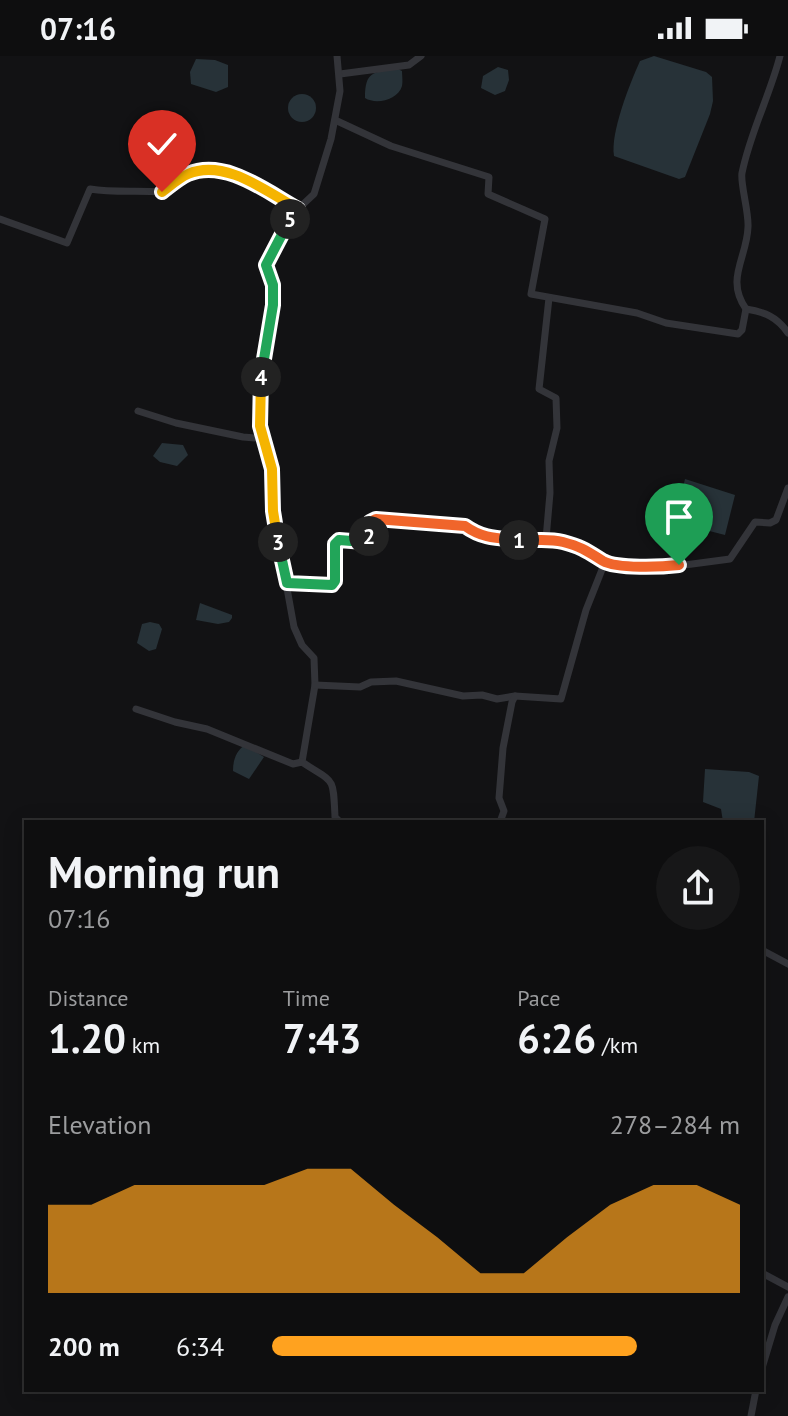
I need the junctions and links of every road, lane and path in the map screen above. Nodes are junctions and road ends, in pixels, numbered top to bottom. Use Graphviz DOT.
graph roads {
  1 [pos="337,56"];
  2 [pos="421,56"];
  3 [pos="780,56"];
  4 [pos="340,74"];
  5 [pos="335,120"];
  6 [pos="298,209"];
  7 [pos="0,219"];
  8 [pos="549,298"];
  9 [pos="746,309"];
  10 [pos="788,333"];
  11 [pos="138,411"];
  12 [pos="262,433"];
  13 [pos="788,488"];
  14 [pos="546,539"];
  15 [pos="605,562"];
  16 [pos="287,583"];
  17 [pos="315,685"];
  18 [pos="515,696"];
  19 [pos="136,709"];
  20 [pos="302,762"];
  21 [pos="338,820"];
  22 [pos="501,820"];
  23 [pos="764,951"];
  24 [pos="788,964"];
  25 [pos="764,1274"];
  26 [pos="788,1287"];
  27 [pos="788,1297"];
  28 [pos="764,1361"];
  29 [pos="756,1392"];
  30 [pos="751,1416"];
  1 -- 4 [label="street"];
  2 -- 4 [label="street"];
  3 -- 9 [label="street"];
  4 -- 5 [label="street"];
  5 -- 6 [label="street"];
  5 -- 8 [label="street"];
  6 -- 7 [label="street"];
  6 -- 12 [label="street"];
  8 -- 9 [label="street"];
  8 -- 14 [label="street"];
  9 -- 10 [label="street"];
  11 -- 12 [label="street"];
  12 -- 16 [label="street"];
  13 -- 15 [label="street"];
  14 -- 15 [label="street"];
  14 -- 16 [label="street"];
  15 -- 18 [label="street"];
  16 -- 17 [label="street"];
  17 -- 18 [label="street"];
  17 -- 20 [label="street"];
  18 -- 22 [label="street"];
  19 -- 20 [label="street"];
  20 -- 21 [label="street"];
  23 -- 24 [label="street"];
  25 -- 26 [label="street"];
  27 -- 28 [label="street"];
  29 -- 30 [label="street"];
}
